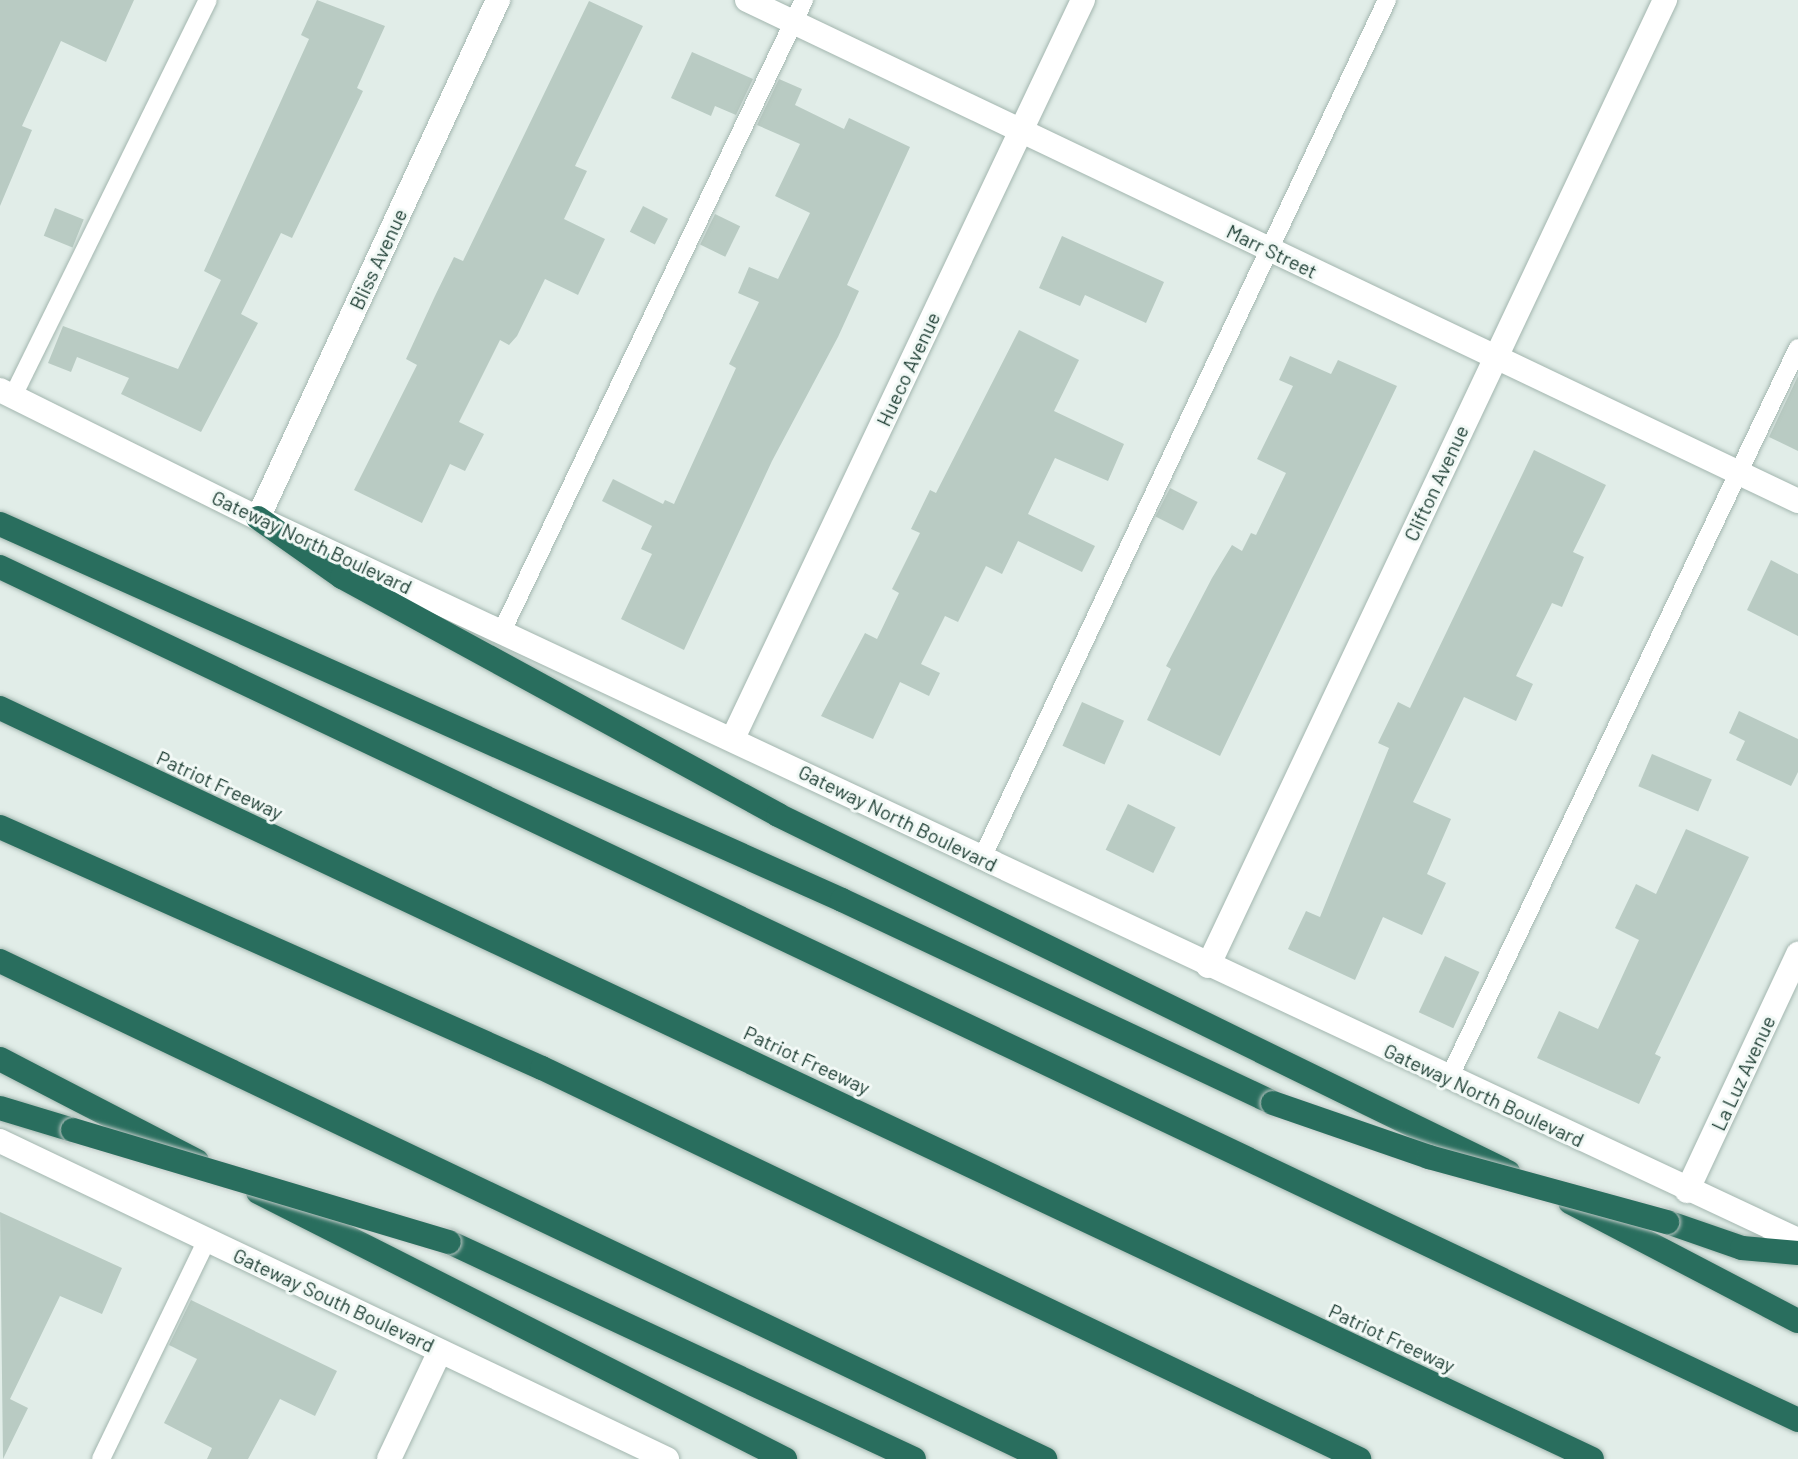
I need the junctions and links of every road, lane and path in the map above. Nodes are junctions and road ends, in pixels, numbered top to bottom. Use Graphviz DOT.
graph roads {
  1 [pos="208,0"];
  2 [pos="498,0"];
  3 [pos="747,0"];
  4 [pos="1083,0"];
  5 [pos="1387,0"];
  6 [pos="1665,0"];
  7 [pos="798,11"];
  8 [pos="1021,130"];
  9 [pos="1271,250"];
  10 [pos="1798,348"];
  11 [pos="1495,358"];
  12 [pos="6,393"];
  13 [pos="1738,473"];
  14 [pos="1798,501"];
  15 [pos="258,518"];
  16 [pos="0,524"];
  17 [pos="0,567"];
  18 [pos="502,631"];
  19 [pos="0,708"];
  20 [pos="733,738"];
  21 [pos="0,827"];
  22 [pos="982,858"];
  23 [pos="1798,954"];
  24 [pos="0,961"];
  25 [pos="1208,966"];
  26 [pos="0,1059"];
  27 [pos="1449,1078"];
  28 [pos="0,1108"];
  29 [pos="0,1141"];
  30 [pos="1687,1191"];
  31 [pos="207,1240"];
  32 [pos="1798,1240"];
  33 [pos="1798,1253"];
  34 [pos="1798,1321"];
  35 [pos="440,1351"];
  36 [pos="1798,1420"];
  37 [pos="101,1459"];
  38 [pos="389,1459"];
  39 [pos="667,1459"];
  40 [pos="785,1459"];
  41 [pos="914,1459"];
  42 [pos="1045,1459"];
  43 [pos="1359,1459"];
  44 [pos="1592,1459"];
  1 -- 12 [label="lane"];
  2 -- 15 [label="street, Bliss Avenue"];
  3 -- 7 [label="street, Marr Street"];
  4 -- 8 [label="street, Hueco Avenue"];
  5 -- 9 [label="lane"];
  6 -- 11 [label="street, Clifton Avenue"];
  7 -- 8 [label="street, Marr Street"];
  7 -- 18 [label="lane"];
  8 -- 9 [label="street, Marr Street"];
  8 -- 20 [label="street, Hueco Avenue"];
  9 -- 11 [label="street, Marr Street"];
  9 -- 22 [label="lane"];
  10 -- 13 [label="lane"];
  11 -- 13 [label="street, Marr Street"];
  11 -- 25 [label="street, Clifton Avenue"];
  12 -- 15 [label="street, Gateway North Boulevard"];
  13 -- 14 [label="street, Marr Street"];
  13 -- 27 [label="lane"];
  15 -- 18 [label="street, Gateway North Boulevard"];
  15 -- 34 [label="highway"];
  16 -- 33 [label="highway, bridge"];
  17 -- 36 [label="highway"];
  18 -- 20 [label="street, Gateway North Boulevard"];
  19 -- 44 [label="highway, Patriot Freeway"];
  20 -- 22 [label="street, Gateway North Boulevard"];
  21 -- 43 [label="highway"];
  22 -- 25 [label="street, Gateway North Boulevard"];
  23 -- 30 [label="street, La Luz Avenue"];
  24 -- 42 [label="highway"];
  25 -- 27 [label="street, Gateway North Boulevard"];
  26 -- 40 [label="highway"];
  27 -- 30 [label="street, Gateway North Boulevard"];
  28 -- 41 [label="highway, bridge"];
  29 -- 31 [label="street, Gateway South Boulevard"];
  30 -- 32 [label="street, Gateway North Boulevard"];
  31 -- 35 [label="street, Gateway South Boulevard"];
  31 -- 37 [label="lane"];
  35 -- 38 [label="street"];
  35 -- 39 [label="street, Gateway South Boulevard"];
}
